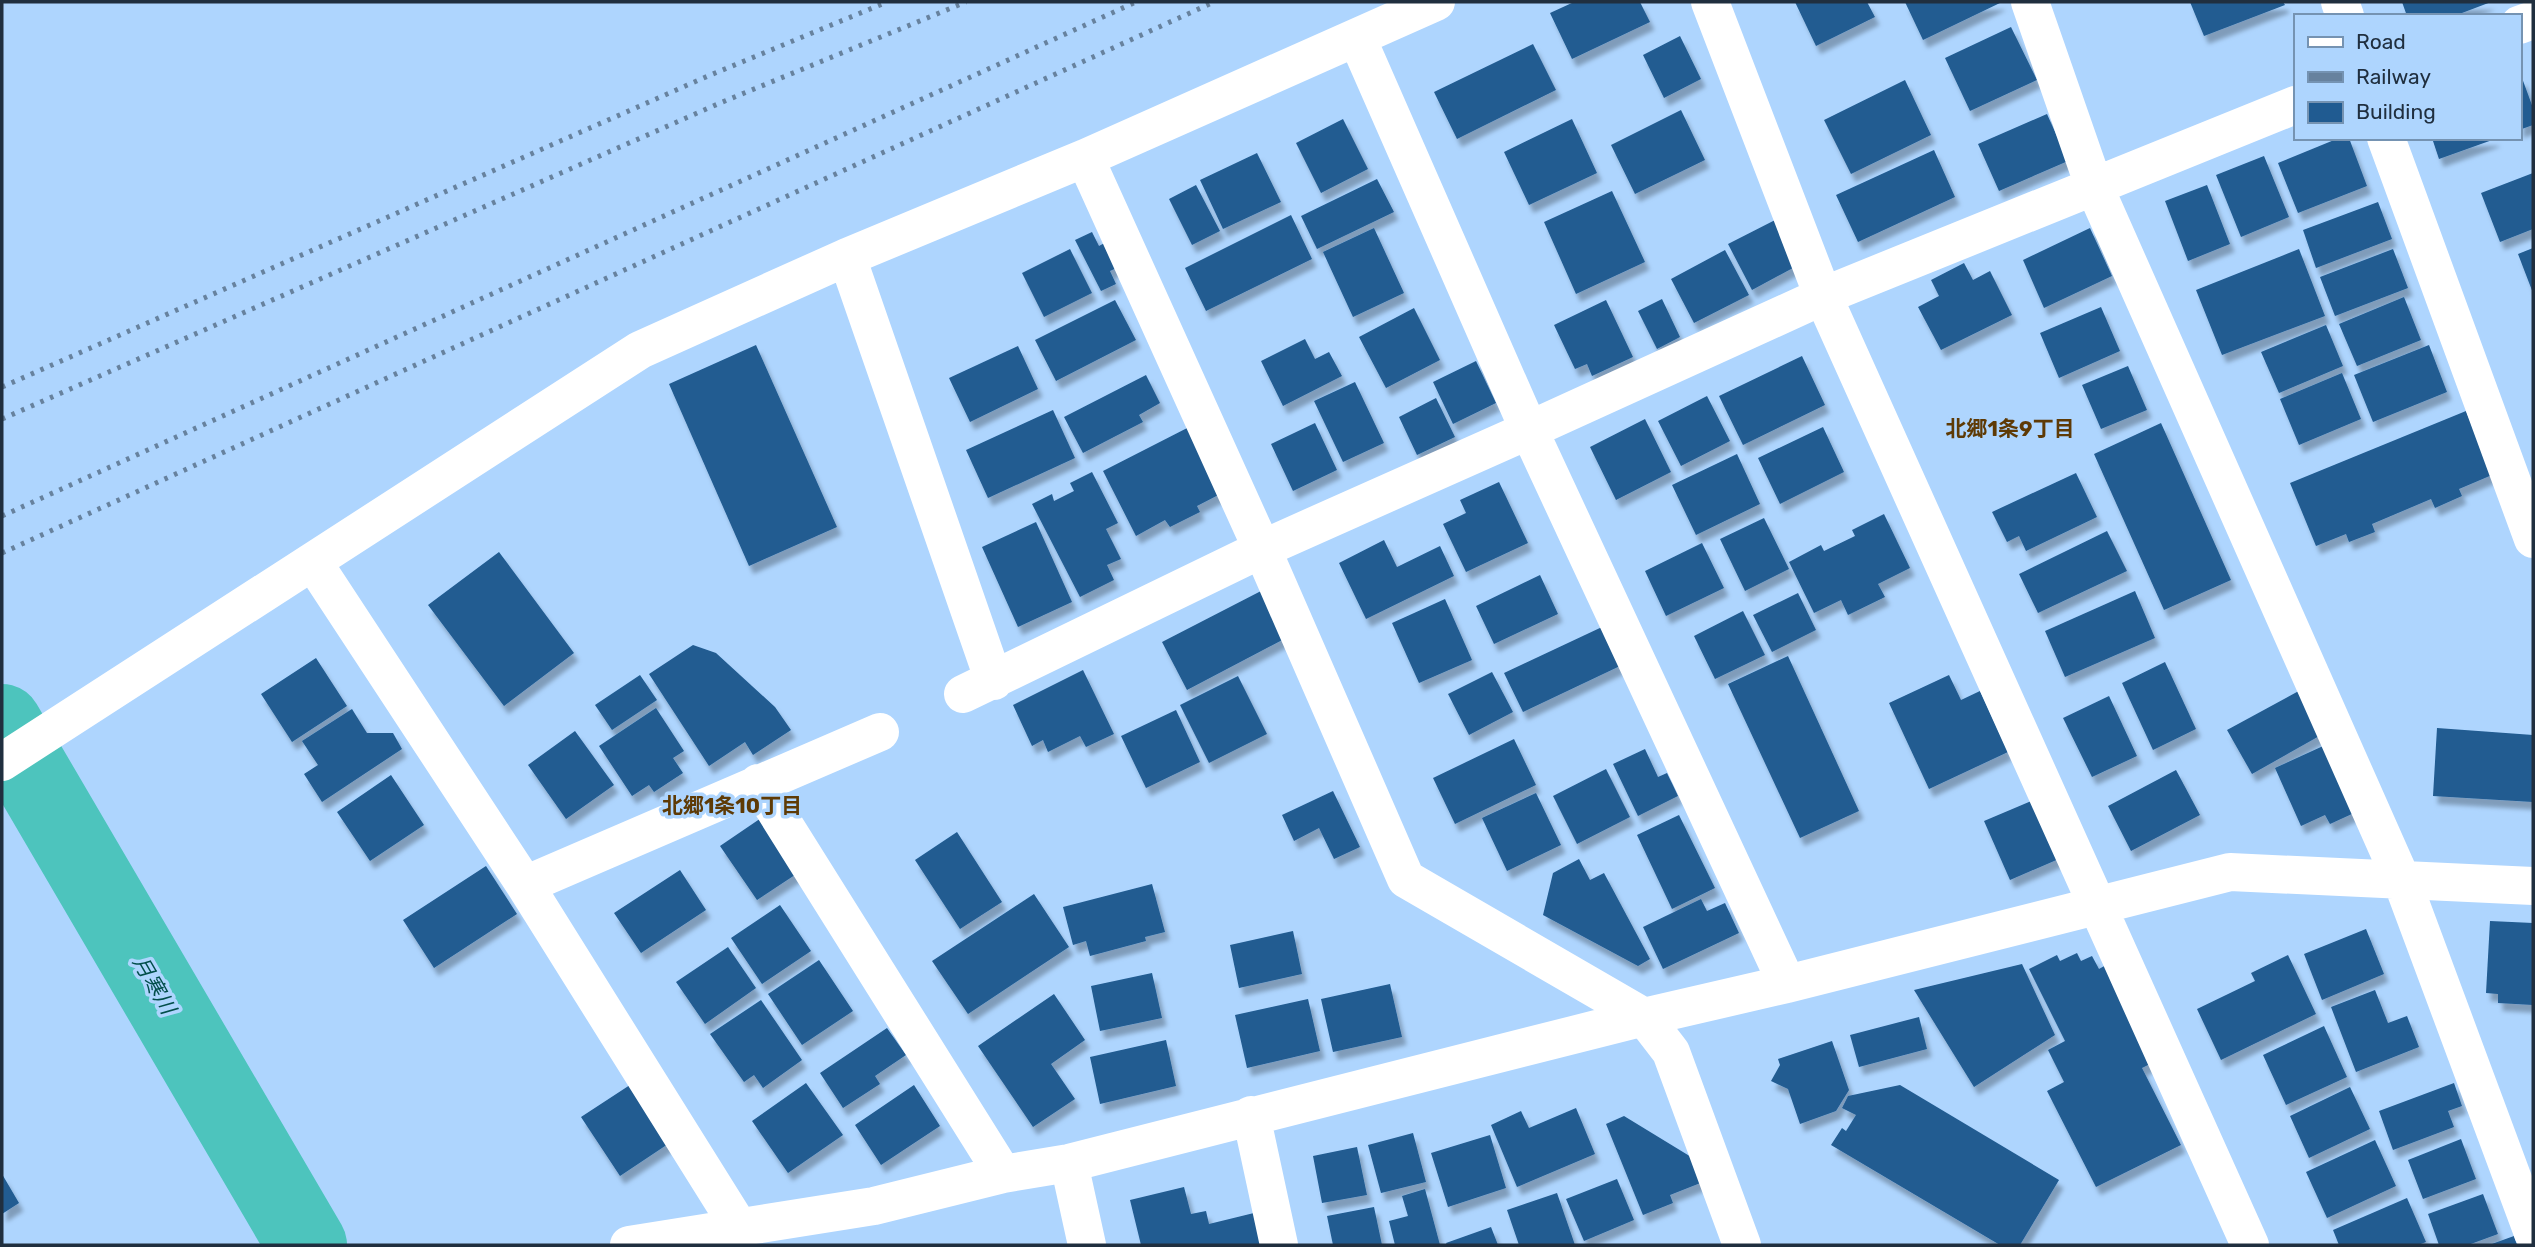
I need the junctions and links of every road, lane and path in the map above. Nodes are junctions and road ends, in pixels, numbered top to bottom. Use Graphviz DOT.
graph roads {
  1 [pos="1436,2"];
  2 [pos="1710,2"];
  3 [pos="2030,2"];
  4 [pos="1357,38"];
  5 [pos="2294,105"];
  6 [pos="2387,140"];
  7 [pos="1086,158"];
  8 [pos="2094,186"];
  9 [pos="848,257"];
  10 [pos="1823,296"];
  11 [pos="1529,430"];
  12 [pos="2533,539"];
  13 [pos="1262,549"];
  14 [pos="313,562"];
  15 [pos="880,732"];
  16 [pos="2,762"];
  17 [pos="758,783"];
  18 [pos="2402,881"];
  19 [pos="525,885"];
  20 [pos="2533,886"];
  21 [pos="2096,905"];
  22 [pos="1787,984"];
  23 [pos="1644,1017"];
  24 [pos="1251,1115"];
  25 [pos="1069,1163"];
  26 [pos="1003,1174"];
  27 [pos="739,1227"];
  28 [pos="2533,1233"];
  29 [pos="629,1245"];
  30 [pos="1087,1245"];
  31 [pos="1279,1245"];
  32 [pos="1742,1245"];
  33 [pos="2250,1245"];
  1 -- 4 [label="street"];
  2 -- 10 [label="street"];
  3 -- 8 [label="street"];
  4 -- 7 [label="street"];
  4 -- 11 [label="street"];
  5 -- 8 [label="street"];
  6 -- 12 [label="street"];
  7 -- 9 [label="street"];
  7 -- 13 [label="street"];
  8 -- 10 [label="street"];
  8 -- 18 [label="street"];
  9 -- 13 [label="street"];
  9 -- 14 [label="street"];
  10 -- 11 [label="street"];
  10 -- 21 [label="street"];
  11 -- 13 [label="street"];
  11 -- 22 [label="street"];
  13 -- 23 [label="street"];
  14 -- 16 [label="street"];
  14 -- 19 [label="street"];
  15 -- 17 [label="street"];
  17 -- 19 [label="street"];
  17 -- 26 [label="street"];
  18 -- 20 [label="street"];
  18 -- 21 [label="street"];
  18 -- 28 [label="street"];
  19 -- 27 [label="street"];
  21 -- 22 [label="street"];
  21 -- 33 [label="street"];
  22 -- 23 [label="street"];
  23 -- 24 [label="street"];
  23 -- 32 [label="street"];
  24 -- 25 [label="street"];
  24 -- 31 [label="street"];
  25 -- 26 [label="street"];
  25 -- 30 [label="street"];
  26 -- 27 [label="street"];
  27 -- 29 [label="street"];
}
